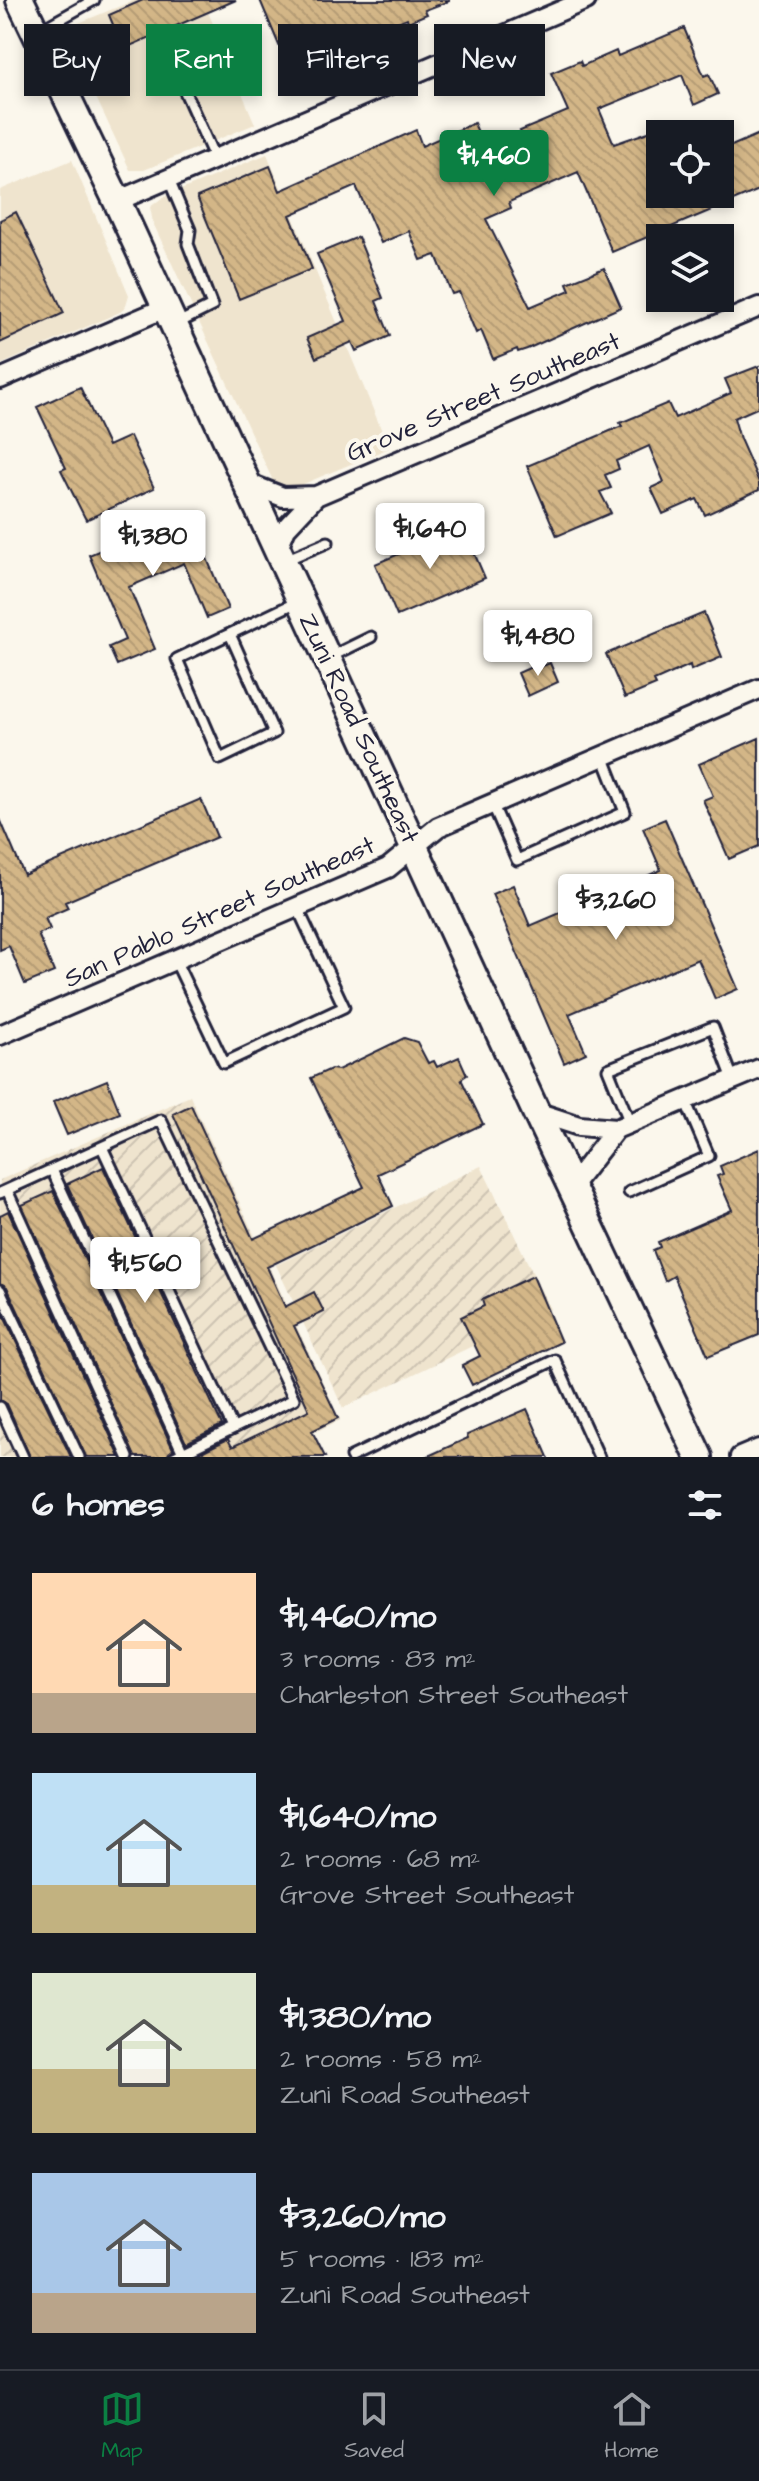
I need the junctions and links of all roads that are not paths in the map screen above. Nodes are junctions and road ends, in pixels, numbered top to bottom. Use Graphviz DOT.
graph roads {
  1 [pos="20,0"];
  2 [pos="94,0"];
  3 [pos="586,0"];
  4 [pos="32,24"];
  5 [pos="50,24"];
  6 [pos="67,96"];
  7 [pos="187,96"];
  8 [pos="215,159"];
  9 [pos="169,180"];
  10 [pos="117,201"];
  11 [pos="759,307"];
  12 [pos="169,317"];
  13 [pos="0,379"];
  14 [pos="245,482"];
  15 [pos="316,496"];
  16 [pos="328,542"];
  17 [pos="279,556"];
  18 [pos="300,601"];
  19 [pos="230,634"];
  20 [pos="371,637"];
  21 [pos="327,658"];
  22 [pos="759,689"];
  23 [pos="603,756"];
  24 [pos="492,803"];
  25 [pos="414,846"];
  26 [pos="297,907"];
  27 [pos="175,960"];
  28 [pos="0,1035"];
  29 [pos="759,1069"];
  30 [pos="733,1079"];
  31 [pos="685,1100"];
  32 [pos="536,1112"];
  33 [pos="623,1126"];
  34 [pos="102,1147"];
  35 [pos="52,1170"];
  36 [pos="571,1187"];
  37 [pos="3,1192"];
  38 [pos="629,1192"];
  39 [pos="0,1290"];
  40 [pos="0,1407"];
  41 [pos="233,1428"];
  42 [pos="759,1449"];
  43 [pos="178,1455"];
  44 [pos="23,1457"];
  45 [pos="79,1457"];
  46 [pos="128,1457"];
  47 [pos="351,1457"];
  48 [pos="599,1457"];
  49 [pos="699,1457"];
  50 [pos="740,1457"];
  1 -- 4 [label="street, Zuni Road Southeast"];
  2 -- 5 [label="lane"];
  3 -- 8 [label="street"];
  6 -- 10 [label="street, Zuni Road Southeast"];
  7 -- 8 [label="lane"];
  8 -- 9 [label="street"];
  9 -- 10 [label="street"];
  9 -- 12 [label="lane"];
  10 -- 12 [label="street, Zuni Road Southeast"];
  11 -- 15 [label="street, Grove Street Southeast"];
  12 -- 13 [label="street"];
  12 -- 14 [label="street, Zuni Road Southeast"];
  14 -- 15 [label="street, Grove Street Southeast"];
  14 -- 17 [label="street, Zuni Road Southeast"];
  15 -- 17 [label="street, Grove Street Southeast"];
  16 -- 17 [label="lane"];
  17 -- 18 [label="street, Zuni Road Southeast"];
  18 -- 19 [label="lane"];
  18 -- 21 [label="street, Zuni Road Southeast"];
  19 -- 19 [label="lane"];
  20 -- 21 [label="lane"];
  21 -- 25 [label="street, Zuni Road Southeast"];
  22 -- 23 [label="street, San Pablo Street Southeast"];
  23 -- 24 [label="street, San Pablo Street Southeast"];
  23 -- 24 [label="lane"];
  24 -- 25 [label="street, San Pablo Street Southeast"];
  25 -- 26 [label="street, San Pablo Street Southeast"];
  25 -- 32 [label="street, Zuni Road Southeast"];
  26 -- 27 [label="street, San Pablo Street Southeast"];
  26 -- 27 [label="lane"];
  27 -- 28 [label="street, San Pablo Street Southeast"];
  29 -- 30 [label="street"];
  30 -- 31 [label="street"];
  30 -- 33 [label="lane"];
  31 -- 33 [label="street"];
  31 -- 38 [label="lane"];
  32 -- 33 [label="street"];
  32 -- 36 [label="street, Zuni Road Southeast"];
  33 -- 36 [label="street"];
  34 -- 35 [label="lane"];
  34 -- 41 [label="lane"];
  34 -- 41 [label="lane"];
  35 -- 37 [label="lane"];
  35 -- 43 [label="lane"];
  36 -- 49 [label="street, Zuni Road Southeast"];
  37 -- 46 [label="lane"];
  39 -- 45 [label="lane"];
  40 -- 44 [label="lane"];
  41 -- 43 [label="lane"];
  42 -- 50 [label="street"];
  47 -- 48 [label="lane"];
}
